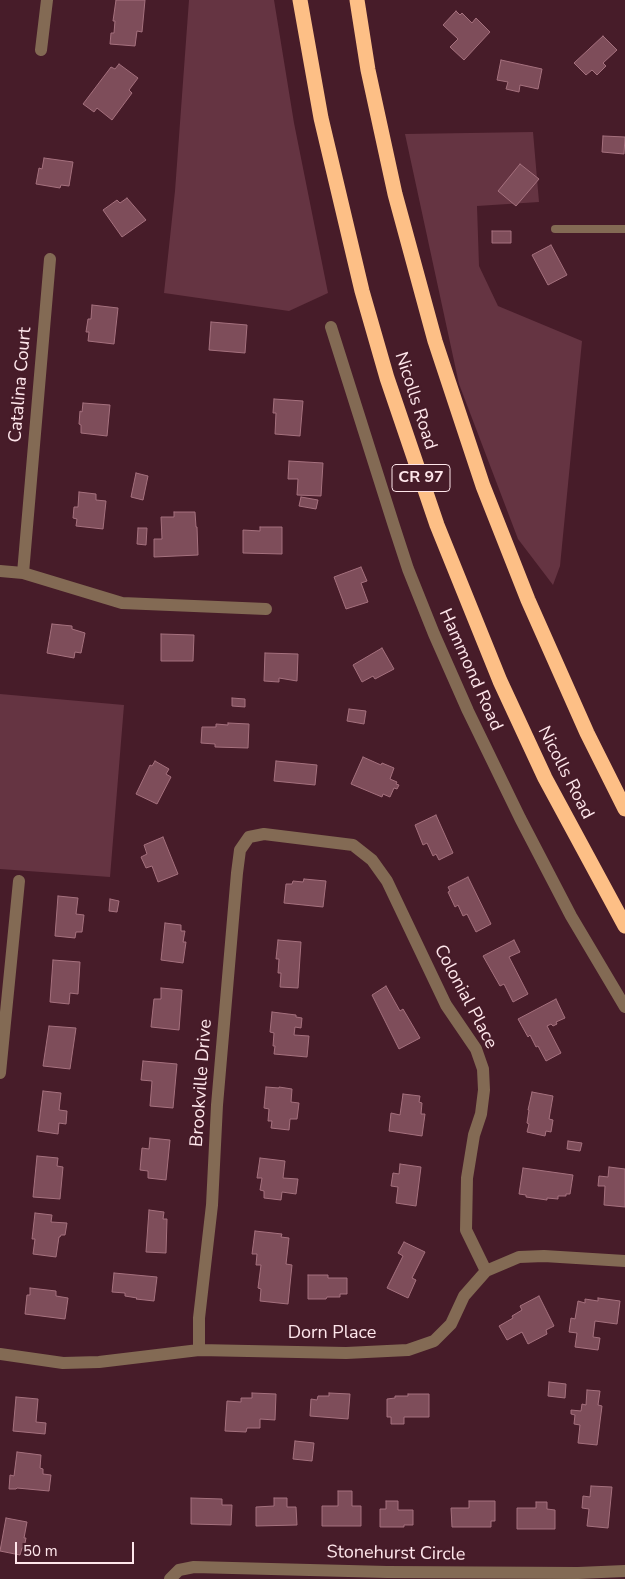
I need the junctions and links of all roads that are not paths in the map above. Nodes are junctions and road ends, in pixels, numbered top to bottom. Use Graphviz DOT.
graph roads {
  1 [pos="47,0"];
  2 [pos="300,0"];
  3 [pos="357,0"];
  4 [pos="41,50"];
  5 [pos="555,229"];
  6 [pos="625,229"];
  7 [pos="50,259"];
  8 [pos="331,327"];
  9 [pos="0,571"];
  10 [pos="23,573"];
  11 [pos="266,609"];
  12 [pos="625,809"];
  13 [pos="264,834"];
  14 [pos="19,881"];
  15 [pos="625,926"];
  16 [pos="4,982"];
  17 [pos="625,1007"];
  18 [pos="0,1073"];
  19 [pos="625,1262"];
  20 [pos="486,1271"];
  21 [pos="199,1350"];
  22 [pos="0,1354"];
  23 [pos="625,1571"];
  24 [pos="170,1579"];
  1 -- 4 [label="street"];
  2 -- 15 [label="highway, Nicolls Road / CR 97"];
  3 -- 12 [label="highway, CR 97"];
  5 -- 6 [label="lane"];
  7 -- 10 [label="street, Catalina Court"];
  8 -- 17 [label="street, Hammond Road"];
  9 -- 10 [label="street"];
  10 -- 11 [label="street"];
  13 -- 20 [label="street, Colonial Place"];
  13 -- 21 [label="street, Brookville Drive"];
  14 -- 16 [label="street"];
  16 -- 18 [label="street"];
  19 -- 20 [label="street, Dorn Place"];
  20 -- 21 [label="street, Dorn Place"];
  21 -- 22 [label="street, Dorn Place"];
  23 -- 24 [label="street, Stonehurst Circle"];
}
